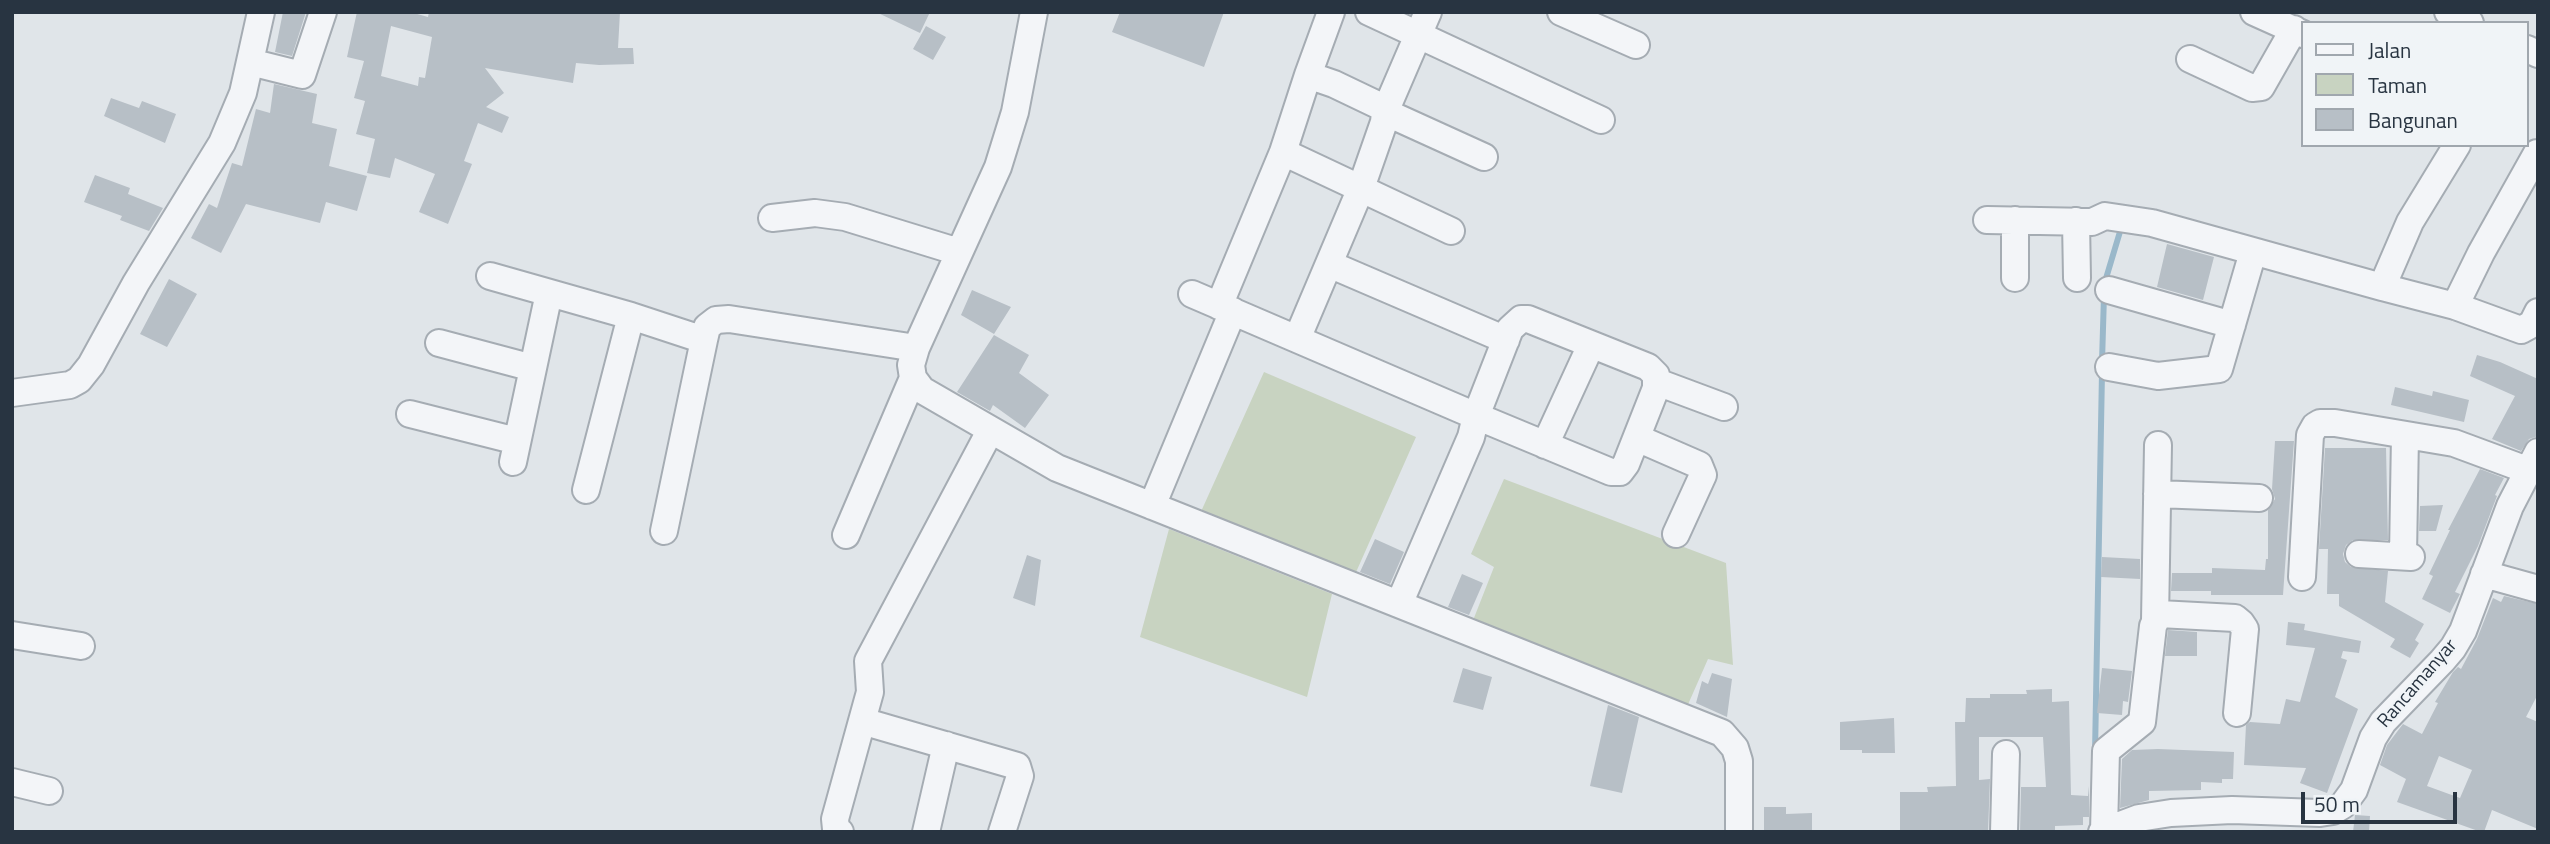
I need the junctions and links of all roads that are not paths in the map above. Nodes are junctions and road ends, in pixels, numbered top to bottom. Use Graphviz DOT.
graph roads {
  1 [pos="261,12"];
  2 [pos="323,12"];
  3 [pos="1034,12"];
  4 [pos="1331,12"];
  5 [pos="1369,12"];
  6 [pos="1561,12"];
  7 [pos="2254,12"];
  8 [pos="2448,12"];
  9 [pos="2466,21"];
  10 [pos="1422,24"];
  11 [pos="2298,31"];
  12 [pos="1636,45"];
  13 [pos="2190,59"];
  14 [pos="250,62"];
  15 [pos="1308,75"];
  16 [pos="1385,112"];
  17 [pos="1601,120"];
  18 [pos="2455,147"];
  19 [pos="1283,152"];
  20 [pos="2538,153"];
  21 [pos="1484,157"];
  22 [pos="1361,188"];
  23 [pos="772,218"];
  24 [pos="1987,220"];
  25 [pos="2015,220"];
  26 [pos="2076,221"];
  27 [pos="1451,230"];
  28 [pos="2253,251"];
  29 [pos="959,252"];
  30 [pos="1329,264"];
  31 [pos="490,276"];
  32 [pos="2015,278"];
  33 [pos="2077,278"];
  34 [pos="2382,287"];
  35 [pos="2109,290"];
  36 [pos="549,293"];
  37 [pos="1192,294"];
  38 [pos="2455,306"];
  39 [pos="1226,309"];
  40 [pos="2538,312"];
  41 [pos="631,316"];
  42 [pos="2232,325"];
  43 [pos="1297,339"];
  44 [pos="704,340"];
  45 [pos="1506,340"];
  46 [pos="439,343"];
  47 [pos="1591,345"];
  48 [pos="916,348"];
  49 [pos="2109,367"];
  50 [pos="533,368"];
  51 [pos="913,378"];
  52 [pos="1657,382"];
  53 [pos="12,393"];
  54 [pos="1724,407"];
  55 [pos="410,414"];
  56 [pos="1476,416"];
  57 [pos="990,431"];
  58 [pos="2405,435"];
  59 [pos="1637,438"];
  60 [pos="1545,445"];
  61 [pos="2158,445"];
  62 [pos="2532,461"];
  63 [pos="586,490"];
  64 [pos="2157,494"];
  65 [pos="2259,498"];
  66 [pos="1152,506"];
  67 [pos="664,531"];
  68 [pos="1675,534"];
  69 [pos="846,535"];
  70 [pos="2359,554"];
  71 [pos="2484,574"];
  72 [pos="2302,577"];
  73 [pos="2538,589"];
  74 [pos="1399,604"];
  75 [pos="2155,620"];
  76 [pos="12,635"];
  77 [pos="81,646"];
  78 [pos="2237,713"];
  79 [pos="862,721"];
  80 [pos="947,745"];
  81 [pos="2006,754"];
  82 [pos="12,782"];
  83 [pos="48,791"];
  84 [pos="2237,821"];
  85 [pos="2103,831"];
  86 [pos="840,832"];
  87 [pos="926,832"];
  88 [pos="1002,832"];
  89 [pos="1739,832"];
  90 [pos="2004,832"];
  1 -- 14 [label="street"];
  2 -- 14 [label="street"];
  3 -- 29 [label="street"];
  4 -- 15 [label="street"];
  5 -- 10 [label="street"];
  6 -- 12 [label="street"];
  7 -- 11 [label="street"];
  8 -- 9 [label="street"];
  10 -- 16 [label="street"];
  10 -- 17 [label="street"];
  11 -- 13 [label="street"];
  14 -- 53 [label="street"];
  15 -- 16 [label="street"];
  15 -- 19 [label="street"];
  16 -- 21 [label="street"];
  16 -- 22 [label="street"];
  18 -- 34 [label="street"];
  19 -- 22 [label="street"];
  19 -- 39 [label="street"];
  20 -- 38 [label="street"];
  22 -- 27 [label="street"];
  22 -- 30 [label="street"];
  23 -- 29 [label="street"];
  24 -- 25 [label="street"];
  25 -- 26 [label="street"];
  25 -- 32 [label="street"];
  26 -- 28 [label="street"];
  26 -- 33 [label="street"];
  28 -- 34 [label="street"];
  28 -- 42 [label="street"];
  29 -- 48 [label="street"];
  30 -- 43 [label="street"];
  30 -- 45 [label="street"];
  31 -- 36 [label="street"];
  34 -- 38 [label="street"];
  35 -- 42 [label="street"];
  36 -- 41 [label="street"];
  36 -- 50 [label="street"];
  37 -- 39 [label="street"];
  38 -- 40 [label="street"];
  39 -- 43 [label="street"];
  39 -- 66 [label="street"];
  41 -- 44 [label="street"];
  41 -- 63 [label="street"];
  42 -- 49 [label="street"];
  43 -- 56 [label="street"];
  44 -- 48 [label="street"];
  44 -- 67 [label="street"];
  45 -- 47 [label="street"];
  45 -- 56 [label="street"];
  46 -- 50 [label="street"];
  47 -- 52 [label="street"];
  47 -- 60 [label="street"];
  48 -- 51 [label="street"];
  50 -- 55 [label="street"];
  51 -- 57 [label="street"];
  51 -- 69 [label="street"];
  52 -- 54 [label="street"];
  52 -- 59 [label="street"];
  56 -- 60 [label="street"];
  56 -- 74 [label="street"];
  57 -- 66 [label="street"];
  57 -- 79 [label="street"];
  58 -- 62 [label="street"];
  58 -- 70 [label="street"];
  58 -- 72 [label="street"];
  59 -- 60 [label="street"];
  59 -- 68 [label="street"];
  61 -- 64 [label="street"];
  62 -- 71 [label="street, Rancamanyar"];
  64 -- 65 [label="street"];
  64 -- 75 [label="street"];
  66 -- 74 [label="street"];
  71 -- 73 [label="street"];
  71 -- 84 [label="street, Rancamanyar"];
  74 -- 89 [label="street"];
  75 -- 78 [label="street"];
  75 -- 85 [label="street"];
  76 -- 77 [label="street"];
  79 -- 80 [label="street"];
  79 -- 86 [label="street"];
  80 -- 87 [label="street"];
  80 -- 88 [label="street"];
  81 -- 90 [label="street"];
  82 -- 83 [label="street"];
  84 -- 85 [label="street, Rancamanyar"];
}
